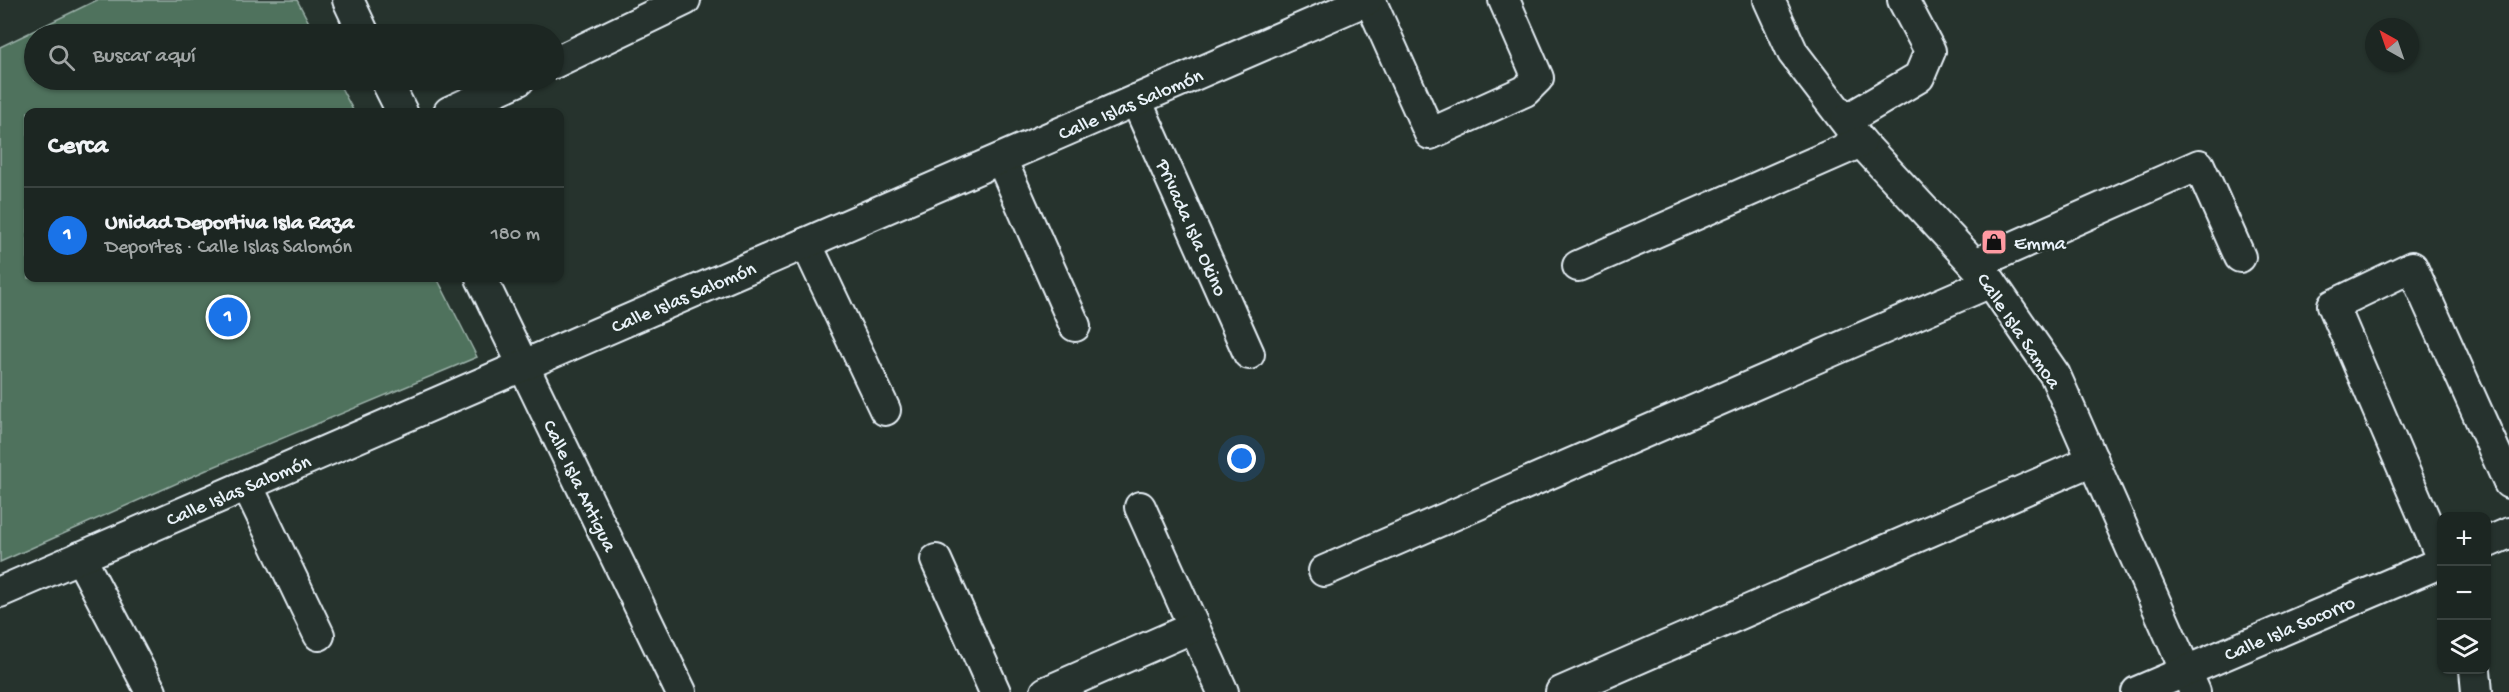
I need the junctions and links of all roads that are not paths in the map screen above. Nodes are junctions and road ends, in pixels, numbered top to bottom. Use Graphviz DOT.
graph roads {
  1 [pos="348,0"];
  2 [pos="685,0"];
  3 [pos="1369,0"];
  4 [pos="1504,0"];
  5 [pos="1769,0"];
  6 [pos="1903,0"];
  7 [pos="359,24"];
  8 [pos="564,58"];
  9 [pos="391,90"];
  10 [pos="497,90"];
  11 [pos="1136,100"];
  12 [pos="400,108"];
  13 [pos="459,108"];
  14 [pos="1854,131"];
  15 [pos="1001,159"];
  16 [pos="806,243"];
  17 [pos="2240,257"];
  18 [pos="1578,266"];
  19 [pos="1983,273"];
  20 [pos="483,282"];
  21 [pos="1075,326"];
  22 [pos="1249,354"];
  23 [pos="523,365"];
  24 [pos="885,410"];
  25 [pos="2093,460"];
  26 [pos="2509,483"];
  27 [pos="247,485"];
  28 [pos="1140,507"];
  29 [pos="2509,533"];
  30 [pos="2491,541"];
  31 [pos="2437,549"];
  32 [pos="80,557"];
  33 [pos="936,560"];
  34 [pos="2437,563"];
  35 [pos="1324,571"];
  36 [pos="0,592"];
  37 [pos="1194,627"];
  38 [pos="319,635"];
  39 [pos="2475,674"];
  40 [pos="2190,682"];
  41 [pos="151,692"];
  42 [pos="681,692"];
  43 [pos="995,692"];
  44 [pos="1046,692"];
  45 [pos="1223,692"];
  46 [pos="1561,692"];
  47 [pos="2137,692"];
  48 [pos="2477,692"];
  1 -- 7 [label="street"];
  2 -- 8 [label="street"];
  3 -- 4 [label="street"];
  3 -- 11 [label="street, Calle Islas Salomón"];
  5 -- 14 [label="street, Calle Isla Samoa"];
  6 -- 14 [label="street"];
  9 -- 12 [label="street"];
  10 -- 13 [label="street"];
  11 -- 15 [label="street, Calle Islas Salomón"];
  11 -- 22 [label="street, Privada Isla Okino"];
  14 -- 18 [label="street"];
  14 -- 19 [label="street, Calle Isla Samoa"];
  15 -- 16 [label="street, Calle Islas Salomón"];
  15 -- 21 [label="street"];
  16 -- 23 [label="street, Calle Islas Salomón"];
  16 -- 24 [label="street"];
  17 -- 19 [label="street"];
  19 -- 25 [label="street, Calle Isla Samoa"];
  19 -- 35 [label="street"];
  20 -- 23 [label="street, Calle Isla Antigua"];
  23 -- 27 [label="street, Calle Islas Salomón"];
  23 -- 42 [label="street, Calle Isla Antigua"];
  25 -- 40 [label="street, Calle Isla Samoa"];
  25 -- 46 [label="street"];
  26 -- 31 [label="street"];
  27 -- 32 [label="street, Calle Islas Salomón"];
  27 -- 38 [label="street"];
  28 -- 37 [label="street"];
  29 -- 30 [label="street"];
  32 -- 36 [label="street, Calle Islas Salomón"];
  32 -- 41 [label="street"];
  33 -- 43 [label="street"];
  34 -- 40 [label="street, Calle Isla Socorro"];
  37 -- 44 [label="street"];
  37 -- 45 [label="street"];
  39 -- 48 [label="street"];
  40 -- 47 [label="street, Calle Isla Socorro"];
}
